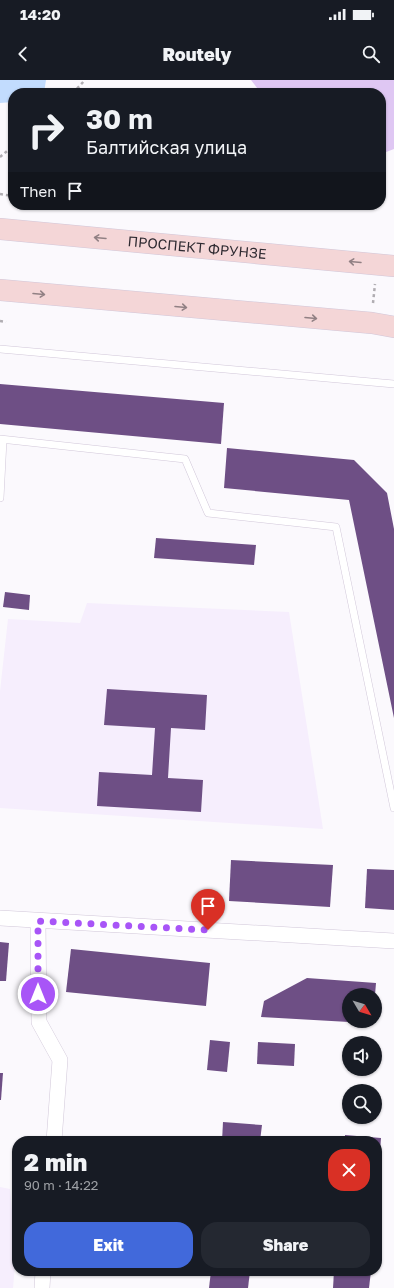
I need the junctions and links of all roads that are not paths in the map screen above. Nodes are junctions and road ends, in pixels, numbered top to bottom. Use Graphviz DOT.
graph roads {
  1 [pos="0,229"];
  2 [pos="386,265"];
  3 [pos="0,290"];
  4 [pos="394,327"];
  5 [pos="0,349"];
  6 [pos="394,384"];
  7 [pos="2,440"];
  8 [pos="0,498"];
  9 [pos="394,808"];
  10 [pos="0,918"];
  11 [pos="38,921"];
  12 [pos="394,941"];
  13 [pos="54,1136"];
  14 [pos="43,1276"];
  15 [pos="42,1288"];
  2 -- 1 [label="main road, ПРОСПЕКТ ФРУНЗЕ, one-way"];
  3 -- 4 [label="main road, one-way"];
  5 -- 6 [label="lane"];
  7 -- 8 [label="lane"];
  7 -- 9 [label="lane"];
  10 -- 11 [label="street"];
  11 -- 12 [label="street"];
  11 -- 13 [label="street"];
  14 -- 15 [label="street"];
}
